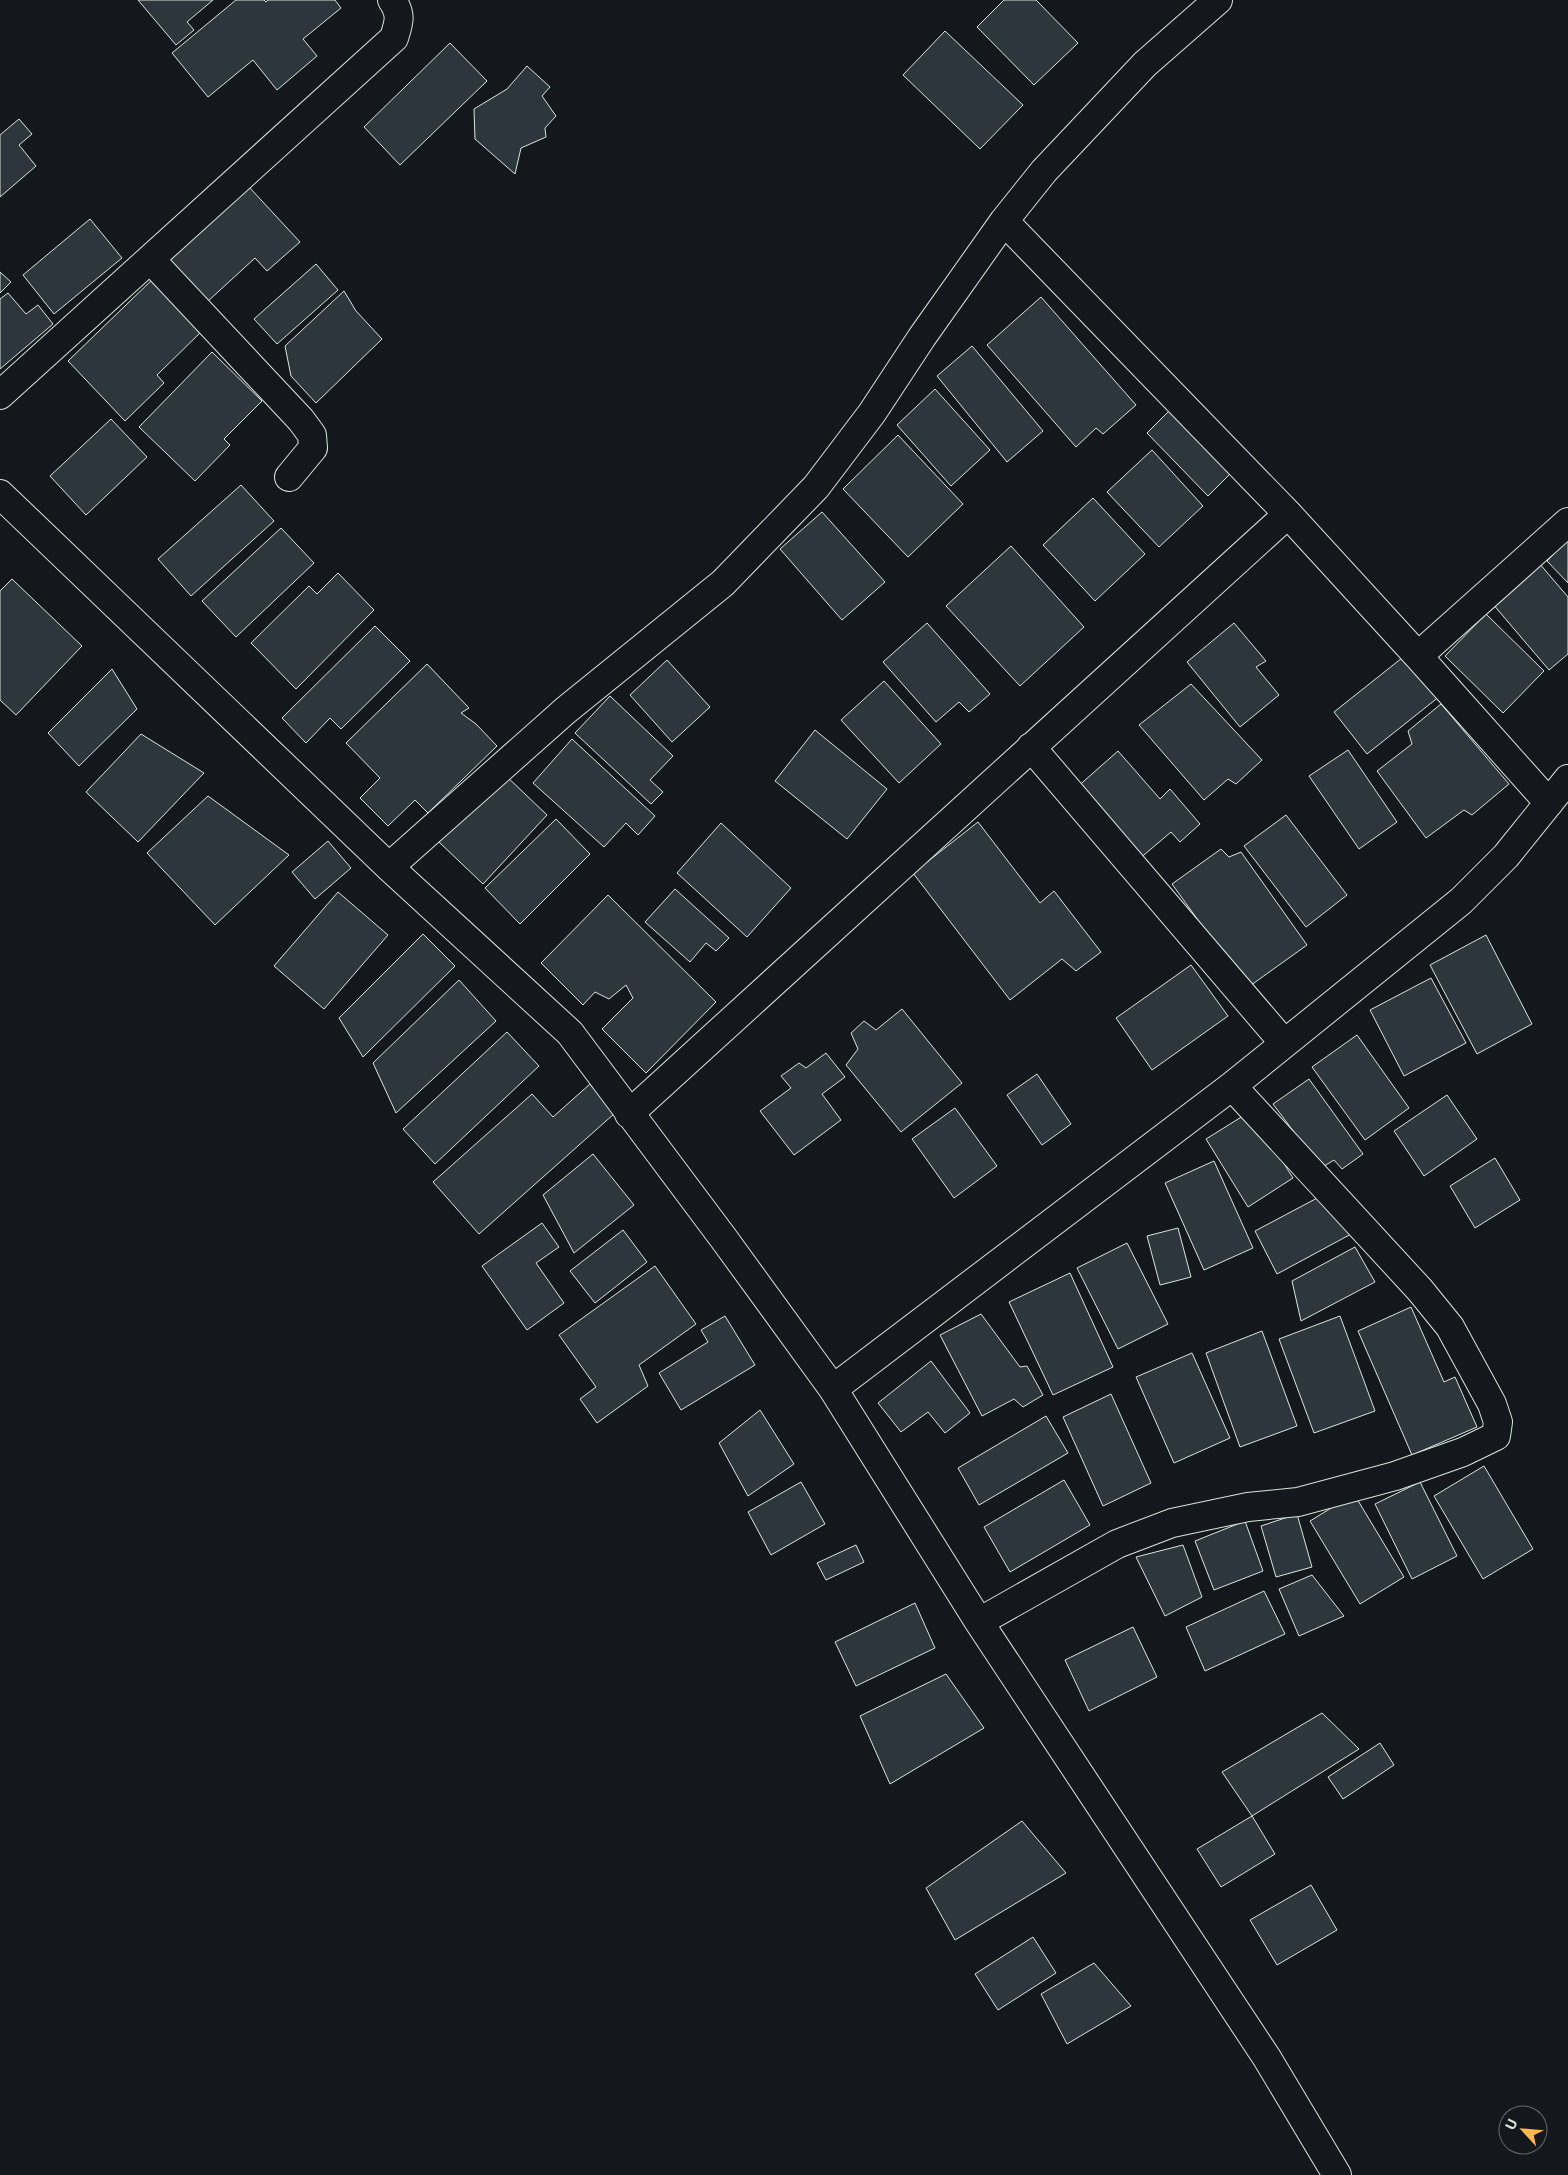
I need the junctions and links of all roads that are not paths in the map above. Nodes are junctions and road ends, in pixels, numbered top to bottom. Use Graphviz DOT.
graph roads {
  1 [pos="392,0"];
  2 [pos="1218,0"];
  3 [pos="1004,221"];
  4 [pos="150,259"];
  5 [pos="0,395"];
  6 [pos="289,477"];
  7 [pos="0,494"];
  8 [pos="1288,514"];
  9 [pos="1568,522"];
  10 [pos="1418,656"];
  11 [pos="1031,748"];
  12 [pos="1568,778"];
  13 [pos="1550,803"];
  14 [pos="389,867"];
  15 [pos="1284,1043"];
  16 [pos="1232,1086"];
  17 [pos="629,1114"];
  18 [pos="833,1389"];
  19 [pos="979,1622"];
  20 [pos="1336,2175"];
  1 -- 4 [label="street"];
  2 -- 3 [label="street"];
  3 -- 8 [label="street"];
  3 -- 14 [label="street"];
  4 -- 5 [label="street"];
  4 -- 6 [label="street"];
  7 -- 14 [label="street"];
  8 -- 10 [label="street"];
  8 -- 11 [label="street"];
  9 -- 10 [label="street"];
  10 -- 13 [label="street"];
  11 -- 15 [label="street"];
  11 -- 17 [label="street"];
  12 -- 13 [label="street"];
  13 -- 15 [label="street"];
  14 -- 17 [label="street"];
  15 -- 16 [label="street"];
  16 -- 18 [label="street"];
  16 -- 19 [label="street"];
  17 -- 18 [label="street"];
  18 -- 19 [label="street"];
  19 -- 20 [label="street"];
}
